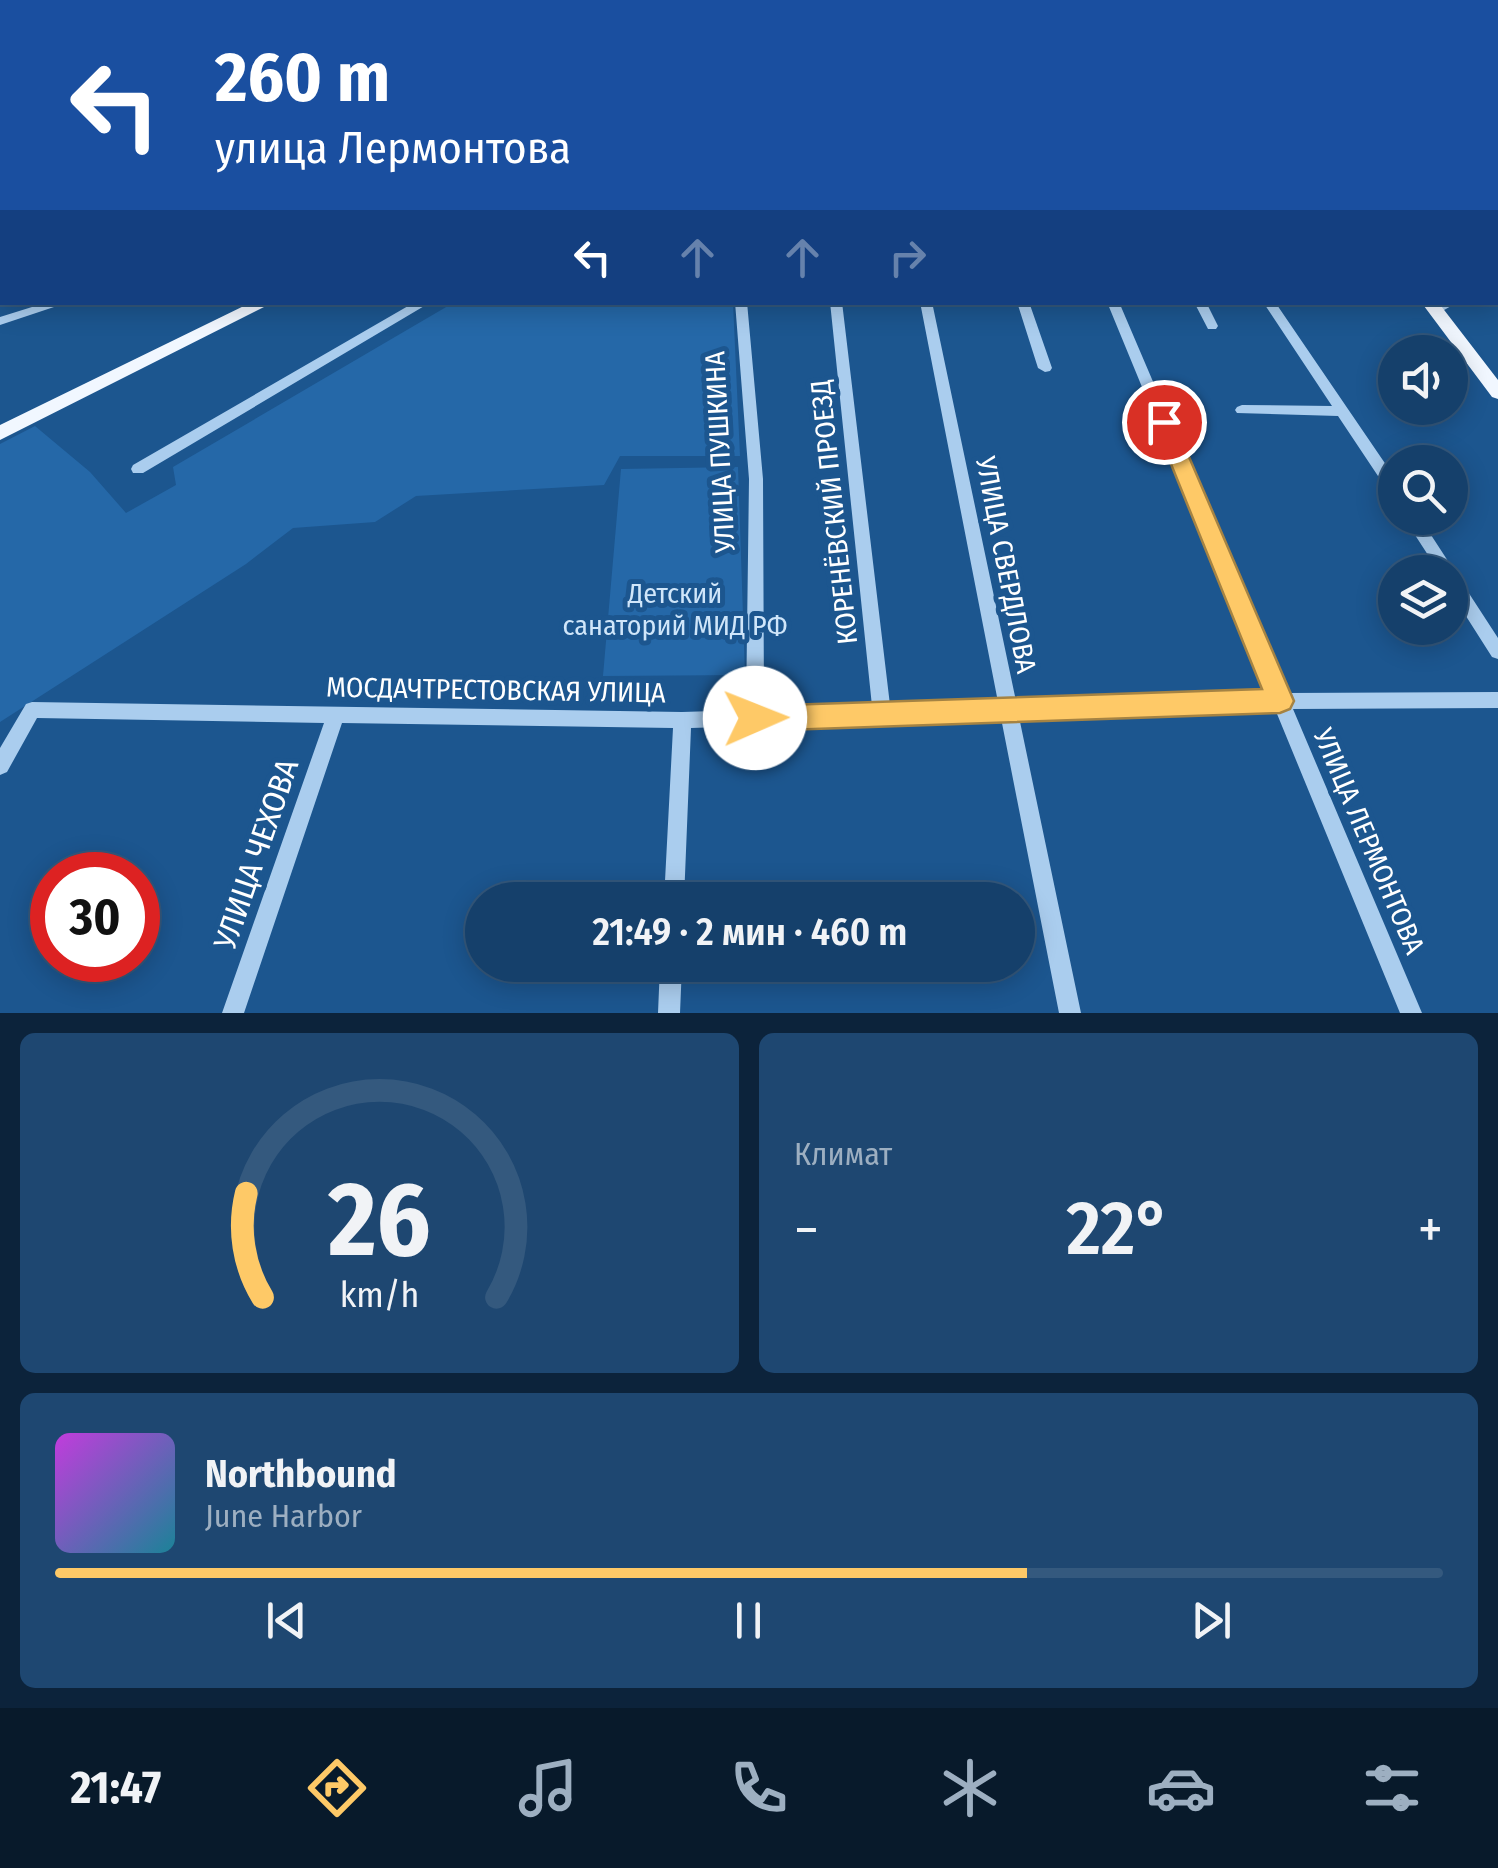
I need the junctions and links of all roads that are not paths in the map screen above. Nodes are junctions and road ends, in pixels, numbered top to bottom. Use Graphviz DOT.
graph roads {
  1 [pos="54,305"];
  2 [pos="260,305"];
  3 [pos="420,305"];
  4 [pos="741,305"];
  5 [pos="836,305"];
  6 [pos="927,305"];
  7 [pos="1024,305"];
  8 [pos="1114,305"];
  9 [pos="1202,305"];
  10 [pos="1272,305"];
  11 [pos="1439,305"];
  12 [pos="0,321"];
  13 [pos="1212,326"];
  14 [pos="1045,368"];
  15 [pos="1498,393"];
  16 [pos="1242,410"];
  17 [pos="1344,412"];
  18 [pos="0,433"];
  19 [pos="1378,464"];
  20 [pos="138,470"];
  21 [pos="1468,604"];
  22 [pos="1498,652"];
  23 [pos="1498,700"];
  24 [pos="1280,701"];
  25 [pos="1006,708"];
  26 [pos="336,715"];
  27 [pos="882,716"];
  28 [pos="755,718"];
  29 [pos="682,720"];
  30 [pos="0,766"];
  31 [pos="675,882"];
  32 [pos="670,982"];
  33 [pos="233,1013"];
  34 [pos="669,1013"];
  35 [pos="1070,1013"];
  36 [pos="1411,1013"];
  1 -- 12 [label="street"];
  2 -- 18 [label="main road"];
  3 -- 20 [label="street"];
  4 -- 28 [label="street, УЛИЦА ПУШКИНА"];
  5 -- 27 [label="street, КОРЕНЁВСКИЙ ПРОЕЗД"];
  6 -- 25 [label="street, УЛИЦА СВЕРДЛОВА"];
  7 -- 14 [label="street"];
  8 -- 24 [label="street, УЛИЦА ЛЕРМОНТОВА"];
  9 -- 13 [label="street"];
  10 -- 17 [label="street"];
  11 -- 15 [label="main road"];
  16 -- 17 [label="street"];
  17 -- 19 [label="street"];
  21 -- 22 [label="street"];
  23 -- 24 [label="street, МОСДАЧТРЕСТОВСКАЯ УЛИЦА"];
  24 -- 25 [label="street, МОСДАЧТРЕСТОВСКАЯ УЛИЦА"];
  24 -- 36 [label="street, УЛИЦА ЛЕРМОНТОВА"];
  25 -- 27 [label="street, МОСДАЧТРЕСТОВСКАЯ УЛИЦА"];
  25 -- 35 [label="street, УЛИЦА СВЕРДЛОВА"];
  26 -- 29 [label="street, МОСДАЧТРЕСТОВСКАЯ УЛИЦА"];
  26 -- 30 [label="street, МОСДАЧТРЕСТОВСКАЯ УЛИЦА"];
  26 -- 33 [label="street, УЛИЦА ЧЕХОВА"];
  27 -- 28 [label="street, МОСДАЧТРЕСТОВСКАЯ УЛИЦА"];
  28 -- 29 [label="street, МОСДАЧТРЕСТОВСКАЯ УЛИЦА"];
  29 -- 31 [label="street"];
  32 -- 34 [label="street"];
}
